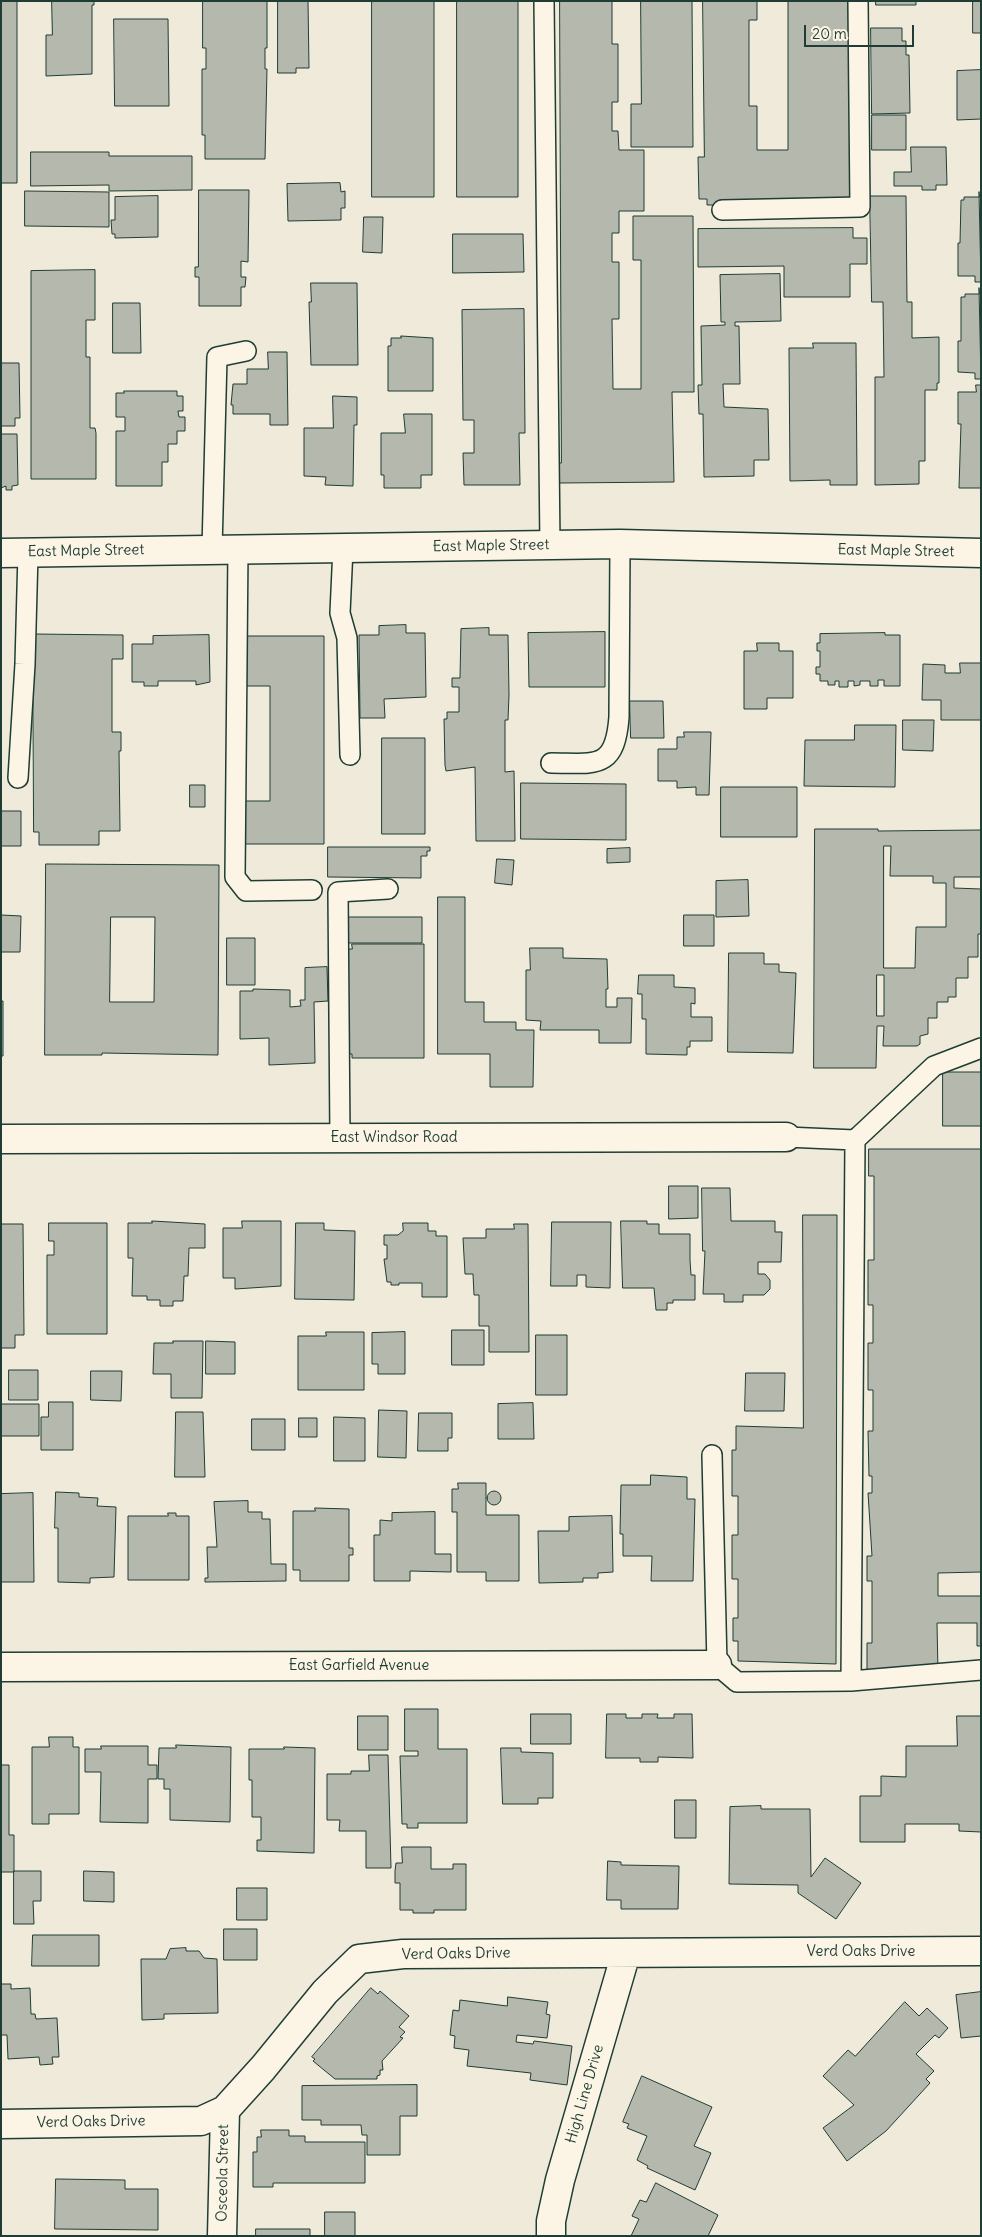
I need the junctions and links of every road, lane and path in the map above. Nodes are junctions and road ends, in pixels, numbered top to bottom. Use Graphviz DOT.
graph roads {
  1 [pos="544,1"];
  2 [pos="858,1"];
  3 [pos="722,210"];
  4 [pos="246,350"];
  5 [pos="620,544"];
  6 [pos="550,545"];
  7 [pos="343,548"];
  8 [pos="225,549"];
  9 [pos="14,553"];
  10 [pos="981,553"];
  11 [pos="350,755"];
  12 [pos="551,763"];
  13 [pos="18,778"];
  14 [pos="312,890"];
  15 [pos="388,890"];
  16 [pos="981,1048"];
  17 [pos="786,1137"];
  18 [pos="340,1138"];
  19 [pos="1,1139"];
  20 [pos="855,1140"];
  21 [pos="712,1455"];
  22 [pos="717,1665"];
  23 [pos="1,1666"];
  24 [pos="981,1670"];
  25 [pos="851,1681"];
  26 [pos="981,1951"];
  27 [pos="626,1953"];
  28 [pos="225,2110"];
  29 [pos="1,2124"];
  30 [pos="222,2236"];
  31 [pos="551,2236"];
  1 -- 6 [label="lane"];
  2 -- 3 [label="lane"];
  4 -- 8 [label="lane"];
  5 -- 6 [label="street, East Maple Street"];
  5 -- 10 [label="street, East Maple Street"];
  5 -- 12 [label="lane"];
  6 -- 7 [label="street, East Maple Street"];
  7 -- 8 [label="street, East Maple Street"];
  7 -- 11 [label="lane"];
  8 -- 9 [label="street, East Maple Street"];
  8 -- 14 [label="lane"];
  9 -- 13 [label="lane"];
  15 -- 18 [label="lane"];
  16 -- 20 [label="lane"];
  17 -- 18 [label="street, East Windsor Road"];
  17 -- 20 [label="lane"];
  18 -- 19 [label="street, East Windsor Road"];
  20 -- 25 [label="lane"];
  21 -- 22 [label="lane"];
  22 -- 23 [label="street, East Garfield Avenue"];
  22 -- 25 [label="lane"];
  24 -- 25 [label="lane"];
  26 -- 27 [label="street, Verd Oaks Drive"];
  27 -- 28 [label="street, Verd Oaks Drive"];
  27 -- 31 [label="street, High Line Drive"];
  28 -- 29 [label="street, Verd Oaks Drive"];
  28 -- 30 [label="street, Osceola Street"];
}
